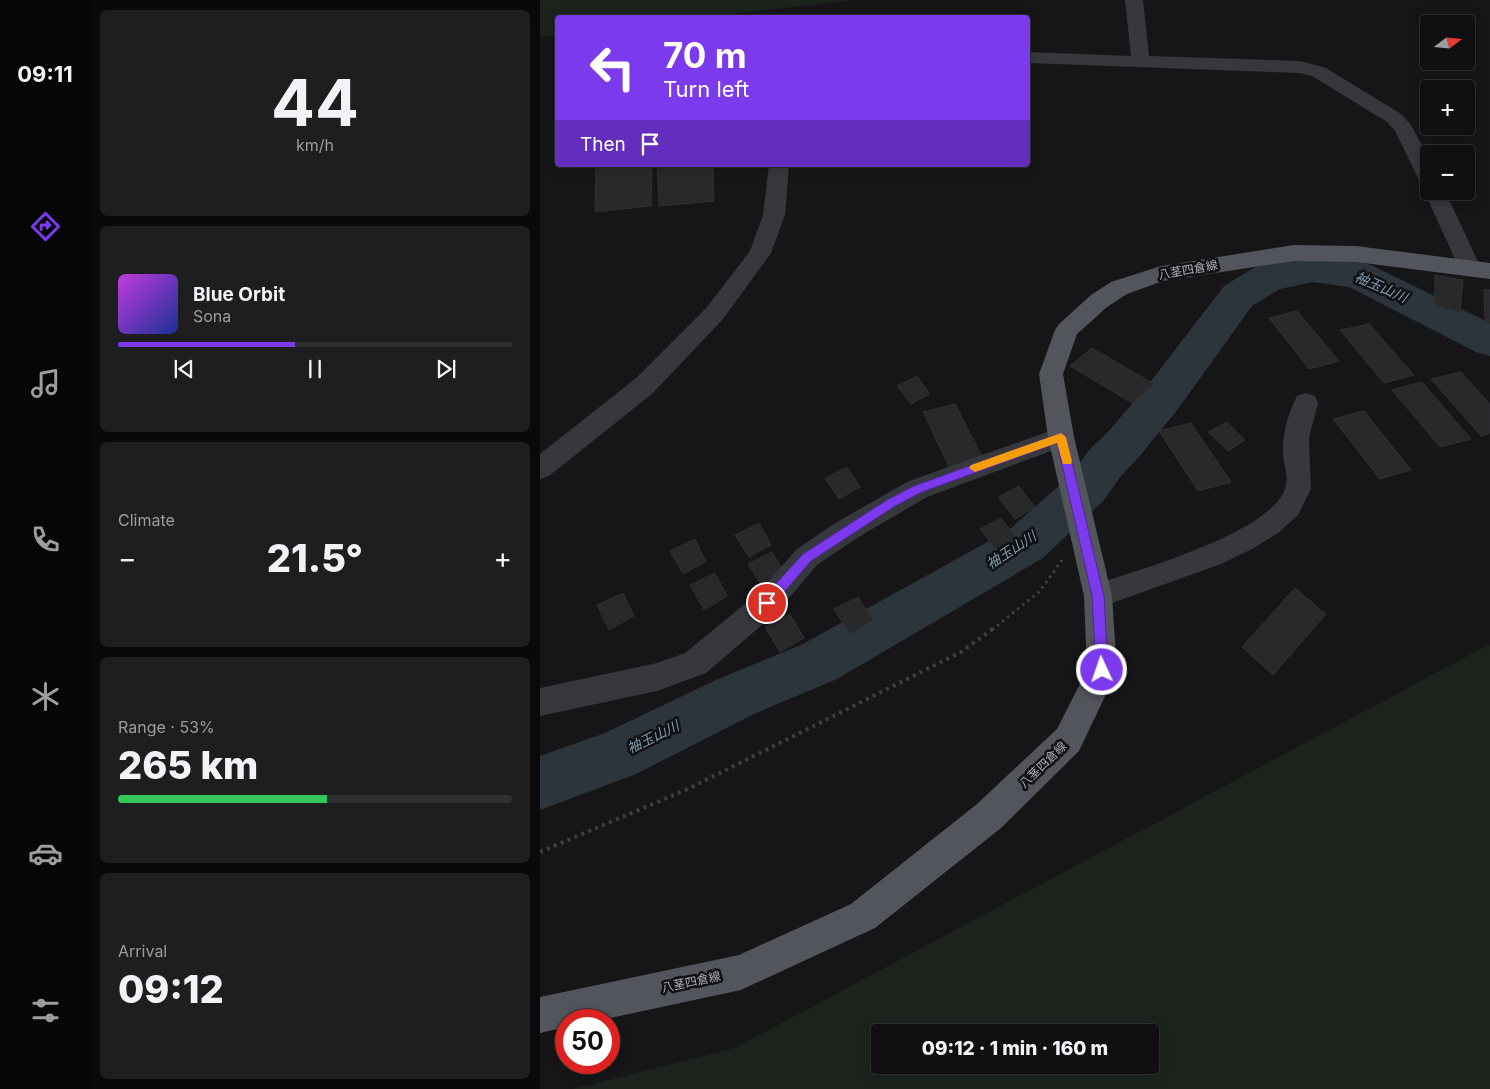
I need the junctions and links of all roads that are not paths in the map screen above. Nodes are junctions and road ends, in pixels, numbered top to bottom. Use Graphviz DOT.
graph roads {
  1 [pos="1134,0"];
  2 [pos="1030,58"];
  3 [pos="1141,63"];
  4 [pos="1420,162"];
  5 [pos="779,167"];
  6 [pos="1439,200"];
  7 [pos="1480,269"];
  8 [pos="1306,403"];
  9 [pos="1061,437"];
  10 [pos="540,469"];
  11 [pos="1098,596"];
  12 [pos="540,702"];
  13 [pos="540,1015"];
  1 -- 3 [label="street"];
  2 -- 3 [label="street"];
  3 -- 4 [label="street"];
  5 -- 10 [label="street"];
  6 -- 7 [label="street"];
  7 -- 9 [label="main road, 八茎四倉線"];
  8 -- 11 [label="street"];
  9 -- 11 [label="main road, 八茎四倉線"];
  9 -- 12 [label="street"];
  11 -- 13 [label="main road, 八茎四倉線"];
}
